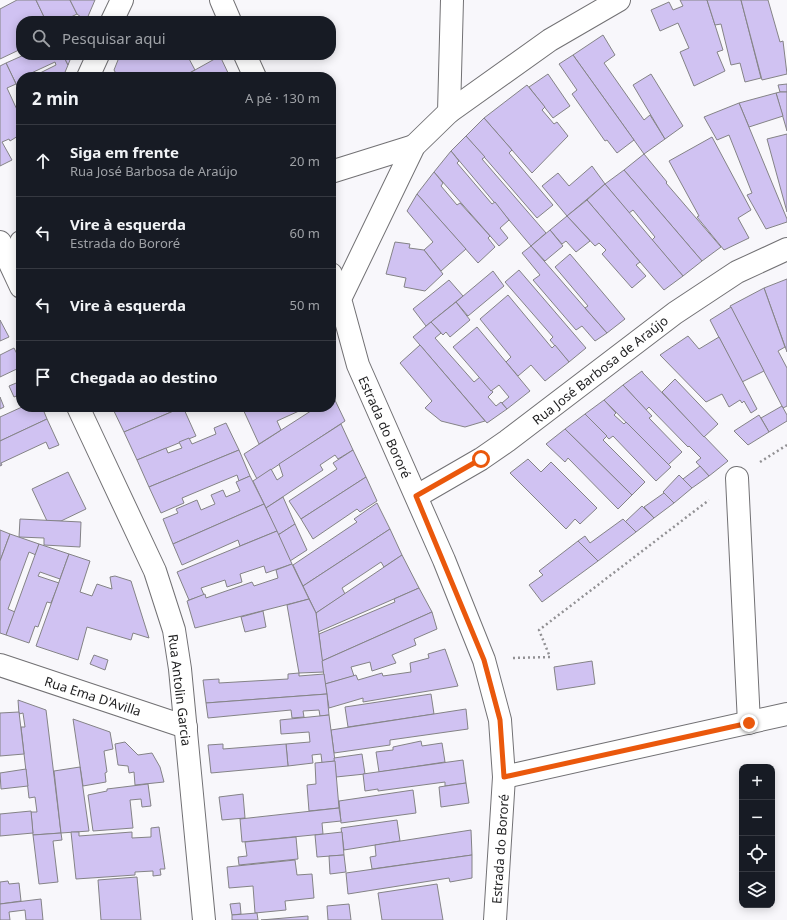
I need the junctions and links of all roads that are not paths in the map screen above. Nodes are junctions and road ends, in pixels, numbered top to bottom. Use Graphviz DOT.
graph roads {
  1 [pos="122,0"];
  2 [pos="221,0"];
  3 [pos="452,0"];
  4 [pos="619,0"];
  5 [pos="114,16"];
  6 [pos="228,16"];
  7 [pos="96,60"];
  8 [pos="247,60"];
  9 [pos="90,72"];
  10 [pos="253,72"];
  11 [pos="449,112"];
  12 [pos="414,146"];
  13 [pos="336,170"];
  14 [pos="0,242"];
  15 [pos="787,249"];
  16 [pos="16,255"];
  17 [pos="12,266"];
  18 [pos="16,275"];
  19 [pos="336,288"];
  20 [pos="340,299"];
  21 [pos="80,412"];
  22 [pos="737,478"];
  23 [pos="416,496"];
  24 [pos="0,665"];
  25 [pos="787,714"];
  26 [pos="749,723"];
  27 [pos="186,727"];
  28 [pos="504,777"];
  29 [pos="204,920"];
  30 [pos="495,920"];
  1 -- 5 [label="street"];
  2 -- 6 [label="street"];
  3 -- 11 [label="street"];
  4 -- 11 [label="street"];
  7 -- 9 [label="street"];
  8 -- 10 [label="street"];
  11 -- 12 [label="street"];
  12 -- 13 [label="street"];
  12 -- 20 [label="street"];
  14 -- 17 [label="street"];
  15 -- 23 [label="street, Rua José Barbosa de Araújo"];
  16 -- 17 [label="street"];
  17 -- 18 [label="street"];
  19 -- 20 [label="street, Estrada do Bororé"];
  20 -- 23 [label="street, Estrada do Bororé"];
  21 -- 27 [label="street, Rua Antolin Garcia"];
  22 -- 26 [label="street"];
  23 -- 28 [label="street, Estrada do Bororé"];
  24 -- 27 [label="street, Rua Ema D'Avilla"];
  25 -- 26 [label="street"];
  26 -- 28 [label="street"];
  27 -- 29 [label="street, Rua Antolin Garcia"];
  28 -- 30 [label="street, Estrada do Bororé"];
}
